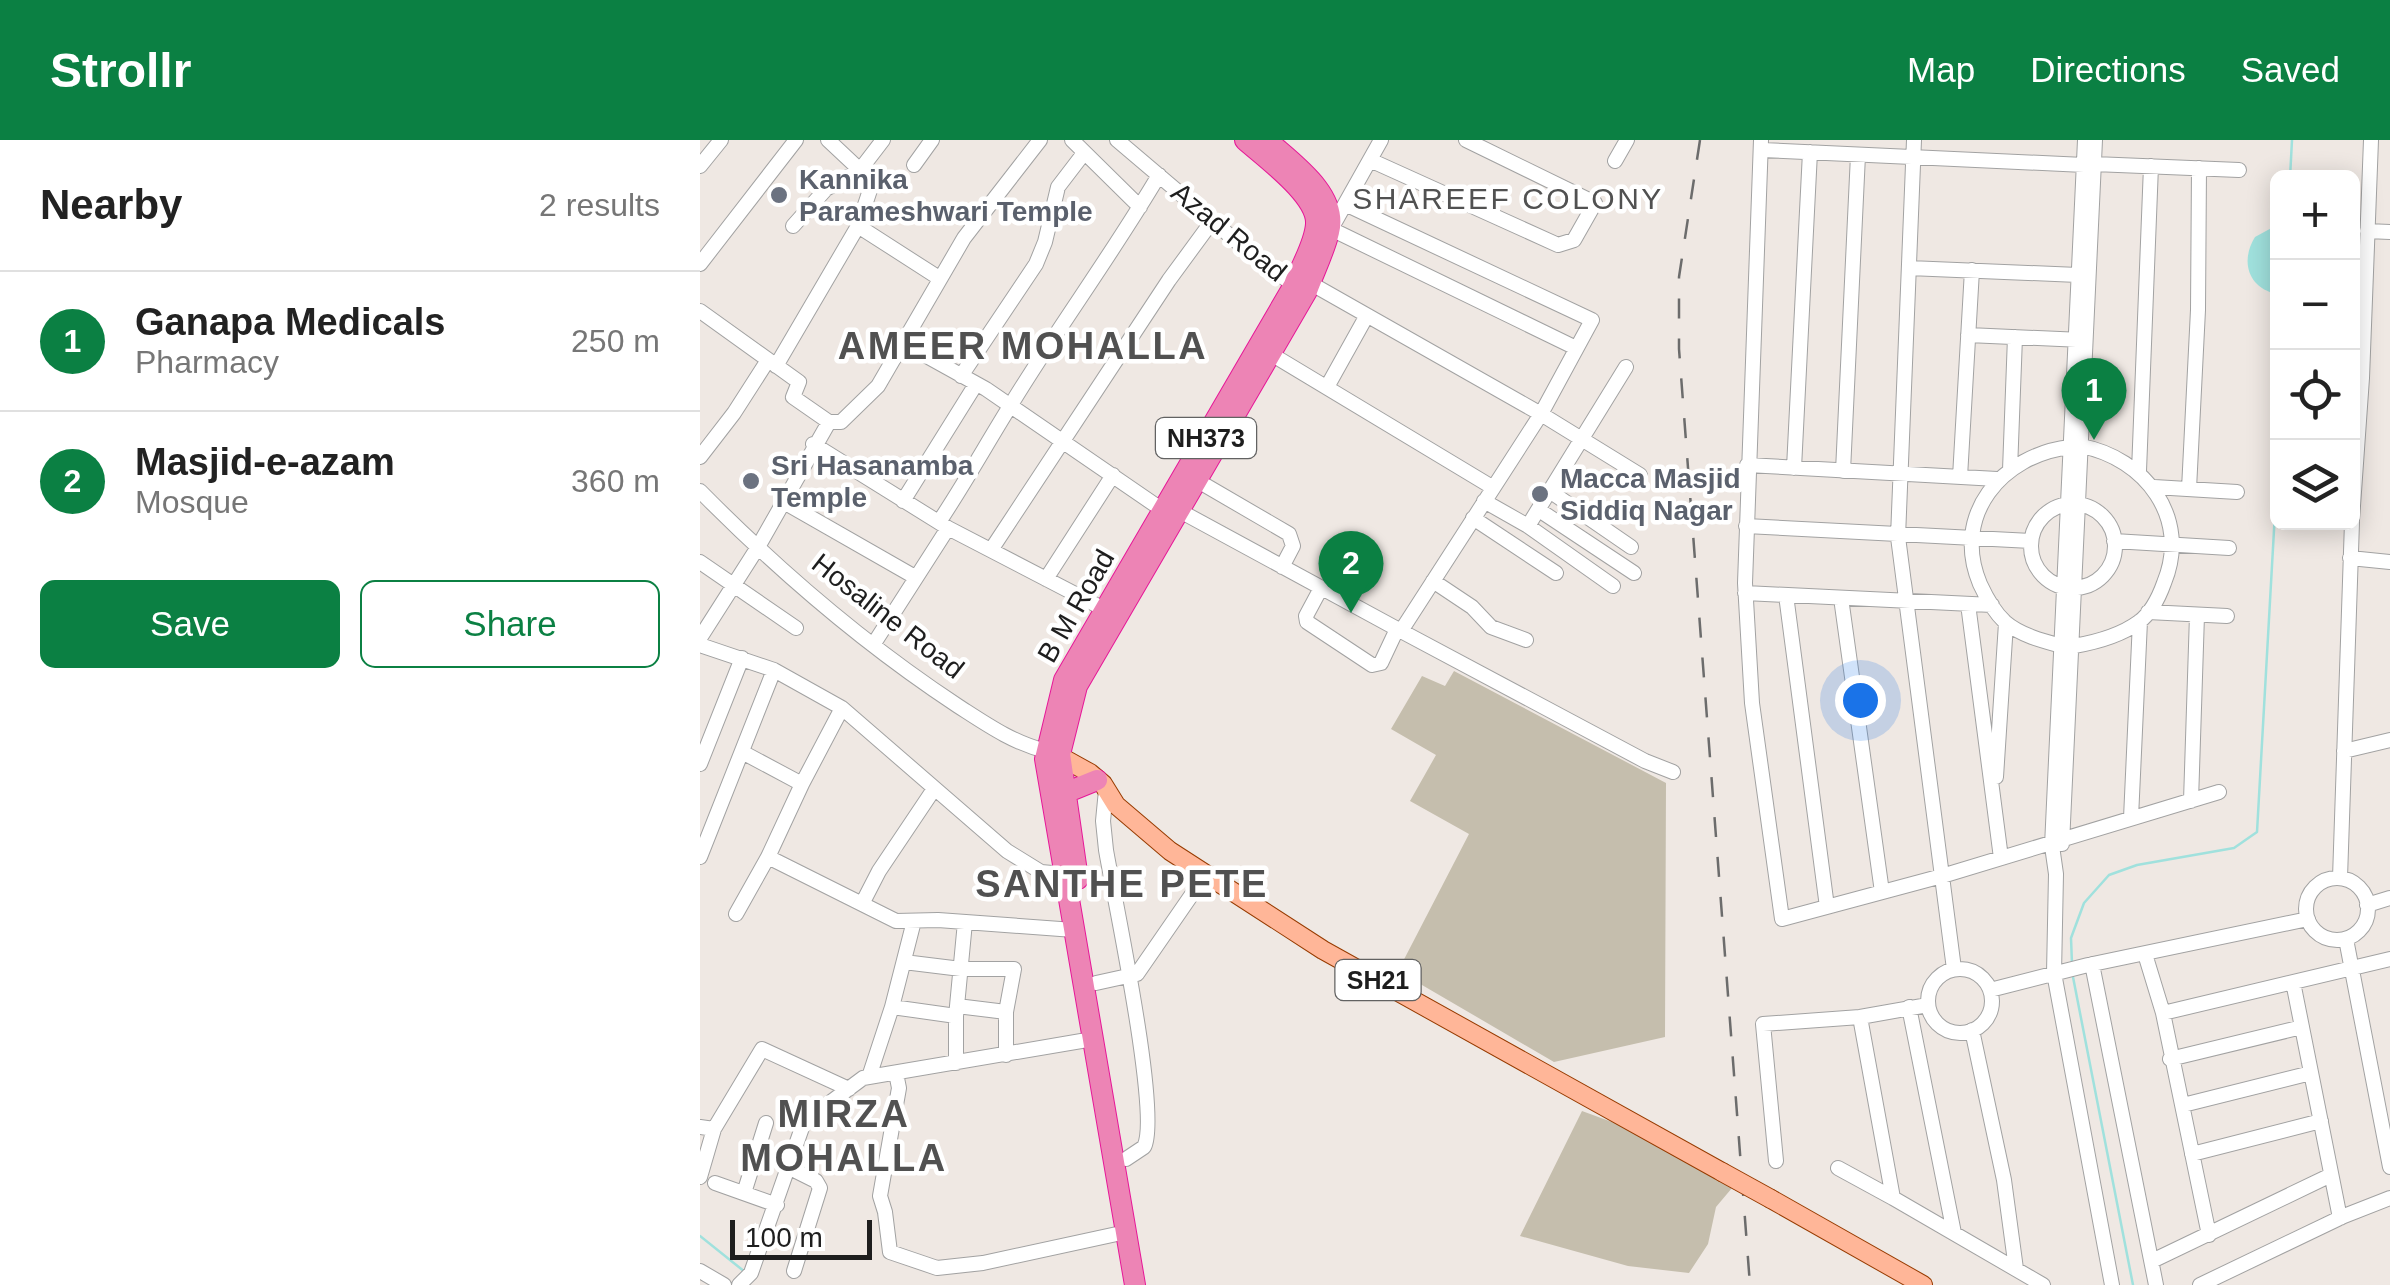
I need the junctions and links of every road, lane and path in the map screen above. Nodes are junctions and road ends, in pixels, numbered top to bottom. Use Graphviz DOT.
graph roads {
  1 [pos="721,140"];
  2 [pos="796,140"];
  3 [pos="828,140"];
  4 [pos="883,140"];
  5 [pos="932,140"];
  6 [pos="1040,140"];
  7 [pos="1072,140"];
  8 [pos="1117,140"];
  9 [pos="1245,140"];
  10 [pos="1266,140"];
  11 [pos="1382,140"];
  12 [pos="1466,140"];
  13 [pos="1627,140"];
  14 [pos="1914,140"];
  15 [pos="2086,140"];
  16 [pos="2095,140"];
  17 [pos="2370,140"];
  18 [pos="1761,145"];
  19 [pos="1084,152"];
  20 [pos="1810,152"];
  21 [pos="1858,155"];
  22 [pos="1914,158"];
  23 [pos="1370,160"];
  24 [pos="1616,161"];
  25 [pos="2089,164"];
  26 [pos="914,165"];
  27 [pos="700,166"];
  28 [pos="1285,166"];
  29 [pos="2150,166"];
  30 [pos="2200,168"];
  31 [pos="860,170"];
  32 [pos="2239,170"];
  33 [pos="1159,175"];
  34 [pos="1345,204"];
  35 [pos="1140,207"];
  36 [pos="1213,220"];
  37 [pos="793,226"];
  38 [pos="858,226"];
  39 [pos="1330,229"];
  40 [pos="2367,231"];
  41 [pos="2390,232"];
  42 [pos="700,264"];
  43 [pos="1909,268"];
  44 [pos="1972,270"];
  45 [pos="2078,275"];
  46 [pos="939,278"];
  47 [pos="1302,284"];
  48 [pos="701,313"];
  49 [pos="1366,317"];
  50 [pos="1968,335"];
  51 [pos="2016,337"];
  52 [pos="2080,340"];
  53 [pos="903,344"];
  54 [pos="1576,348"];
  55 [pos="1271,354"];
  56 [pos="772,363"];
  57 [pos="1626,367"];
  58 [pos="961,376"];
  59 [pos="976,384"];
  60 [pos="1327,387"];
  61 [pos="1010,405"];
  62 [pos="1540,414"];
  63 [pos="828,422"];
  64 [pos="1062,440"];
  65 [pos="1582,440"];
  66 [pos="2356,440"];
  67 [pos="814,444"];
  68 [pos="2075,446"];
  69 [pos="700,457"];
  70 [pos="1747,464"];
  71 [pos="1794,468"];
  72 [pos="1843,470"];
  73 [pos="2010,470"];
  74 [pos="2139,472"];
  75 [pos="1899,474"];
  76 [pos="1113,475"];
  77 [pos="1640,475"];
  78 [pos="1960,477"];
  79 [pos="1997,479"];
  80 [pos="1198,481"];
  81 [pos="2154,487"];
  82 [pos="2190,489"];
  83 [pos="700,492"];
  84 [pos="1550,492"];
  85 [pos="2237,492"];
  86 [pos="1488,494"];
  87 [pos="782,501"];
  88 [pos="903,501"];
  89 [pos="2072,504"];
  90 [pos="1539,510"];
  91 [pos="1172,511"];
  92 [pos="1473,518"];
  93 [pos="943,525"];
  94 [pos="1528,526"];
  95 [pos="1746,529"];
  96 [pos="2352,530"];
  97 [pos="1898,537"];
  98 [pos="1972,542"];
  99 [pos="2031,544"];
  100 [pos="2114,545"];
  101 [pos="758,546"];
  102 [pos="1631,547"];
  103 [pos="990,550"];
  104 [pos="2172,550"];
  105 [pos="2228,552"];
  106 [pos="2350,558"];
  107 [pos="700,562"];
  108 [pos="2390,562"];
  109 [pos="1282,568"];
  110 [pos="1556,574"];
  111 [pos="1634,574"];
  112 [pos="915,578"];
  113 [pos="1046,579"];
  114 [pos="1433,581"];
  115 [pos="734,584"];
  116 [pos="1613,586"];
  117 [pos="1321,588"];
  118 [pos="2070,588"];
  119 [pos="1745,593"];
  120 [pos="1786,595"];
  121 [pos="1841,598"];
  122 [pos="1906,601"];
  123 [pos="1968,604"];
  124 [pos="1992,605"];
  125 [pos="1110,613"];
  126 [pos="2198,614"];
  127 [pos="2144,616"];
  128 [pos="2227,616"];
  129 [pos="2006,623"];
  130 [pos="796,628"];
  131 [pos="1399,630"];
  132 [pos="1526,640"];
  133 [pos="700,641"];
  134 [pos="873,644"];
  135 [pos="2068,646"];
  136 [pos="742,658"];
  137 [pos="774,670"];
  138 [pos="842,708"];
  139 [pos="2390,740"];
  140 [pos="2344,751"];
  141 [pos="742,752"];
  142 [pos="1053,752"];
  143 [pos="700,764"];
  144 [pos="1673,772"];
  145 [pos="802,784"];
  146 [pos="1101,785"];
  147 [pos="934,789"];
  148 [pos="2219,792"];
  149 [pos="1065,794"];
  150 [pos="2191,800"];
  151 [pos="1994,808"];
  152 [pos="2130,818"];
  153 [pos="2058,840"];
  154 [pos="700,857"];
  155 [pos="768,857"];
  156 [pos="2001,858"];
  157 [pos="1063,874"];
  158 [pos="1206,874"];
  159 [pos="1942,876"];
  160 [pos="2340,878"];
  161 [pos="1882,892"];
  162 [pos="2390,898"];
  163 [pos="862,904"];
  164 [pos="2368,904"];
  165 [pos="1827,906"];
  166 [pos="736,914"];
  167 [pos="2308,919"];
  168 [pos="914,920"];
  169 [pos="965,922"];
  170 [pos="1074,930"];
  171 [pos="2346,939"];
  172 [pos="2145,954"];
  173 [pos="2390,959"];
  174 [pos="904,962"];
  175 [pos="2090,965"];
  176 [pos="2351,967"];
  177 [pos="961,969"];
  178 [pos="1954,969"];
  179 [pos="2058,972"];
  180 [pos="1130,978"];
  181 [pos="2293,982"];
  182 [pos="1096,983"];
  183 [pos="1990,990"];
  184 [pos="1928,1004"];
  185 [pos="1910,1006"];
  186 [pos="892,1007"];
  187 [pos="957,1011"];
  188 [pos="1006,1012"];
  189 [pos="2163,1013"];
  190 [pos="1860,1018"];
  191 [pos="2302,1027"];
  192 [pos="1972,1030"];
  193 [pos="1093,1039"];
  194 [pos="1006,1054"];
  195 [pos="2170,1058"];
  196 [pos="956,1063"];
  197 [pos="896,1073"];
  198 [pos="2311,1073"];
  199 [pos="868,1077"];
  200 [pos="849,1089"];
  201 [pos="2182,1106"];
  202 [pos="2321,1121"];
  203 [pos="766,1123"];
  204 [pos="707,1128"];
  205 [pos="2192,1154"];
  206 [pos="1126,1158"];
  207 [pos="1776,1161"];
  208 [pos="2390,1167"];
  209 [pos="790,1168"];
  210 [pos="1838,1168"];
  211 [pos="2331,1175"];
  212 [pos="700,1177"];
  213 [pos="716,1183"];
  214 [pos="744,1193"];
  215 [pos="1893,1198"];
  216 [pos="2390,1198"];
  217 [pos="777,1204"];
  218 [pos="2340,1218"];
  219 [pos="1126,1232"];
  220 [pos="1954,1233"];
  221 [pos="2209,1234"];
  222 [pos="2152,1261"];
  223 [pos="2016,1269"];
  224 [pos="700,1271"];
  225 [pos="794,1271"];
  226 [pos="724,1285"];
  227 [pos="739,1285"];
  228 [pos="1135,1285"];
  229 [pos="1148,1285"];
  230 [pos="1922,1285"];
  231 [pos="2042,1285"];
  232 [pos="2112,1285"];
  233 [pos="2156,1285"];
  234 [pos="2200,1285"];
  1 -- 27 [label="street"];
  2 -- 42 [label="street"];
  3 -- 31 [label="street"];
  4 -- 31 [label="street"];
  5 -- 26 [label="street"];
  6 -- 46 [label="street"];
  7 -- 19 [label="street"];
  8 -- 33 [label="street, Azad Road"];
  9 -- 28 [label="highway, B M Road / NH373"];
  10 -- 28 [label="highway, NH373"];
  11 -- 23 [label="street"];
  12 -- 23 [label="street"];
  13 -- 24 [label="street"];
  14 -- 22 [label="street"];
  15 -- 25 [label="street"];
  16 -- 25 [label="street"];
  17 -- 40 [label="street"];
  18 -- 20 [label="street"];
  18 -- 70 [label="street"];
  19 -- 35 [label="street"];
  19 -- 58 [label="street"];
  20 -- 21 [label="street"];
  20 -- 71 [label="street"];
  21 -- 22 [label="street"];
  21 -- 72 [label="street"];
  22 -- 25 [label="street"];
  22 -- 43 [label="street"];
  23 -- 34 [label="street"];
  25 -- 29 [label="street"];
  25 -- 45 [label="street"];
  25 -- 52 [label="street"];
  28 -- 39 [label="highway, NH373"];
  28 -- 47 [label="highway, B M Road / NH373"];
  29 -- 30 [label="street"];
  29 -- 74 [label="street"];
  30 -- 32 [label="street"];
  30 -- 82 [label="street"];
  31 -- 37 [label="street"];
  31 -- 38 [label="street"];
  33 -- 35 [label="street"];
  33 -- 36 [label="street, Azad Road"];
  34 -- 39 [label="street"];
  34 -- 54 [label="street"];
  35 -- 61 [label="street"];
  36 -- 47 [label="street, Azad Road"];
  36 -- 64 [label="street"];
  38 -- 46 [label="street"];
  38 -- 56 [label="street"];
  39 -- 47 [label="highway, NH373"];
  39 -- 54 [label="street"];
  40 -- 41 [label="street"];
  40 -- 66 [label="street"];
  43 -- 44 [label="street"];
  43 -- 75 [label="street"];
  44 -- 45 [label="street"];
  44 -- 50 [label="street"];
  45 -- 52 [label="street"];
  46 -- 53 [label="street"];
  47 -- 49 [label="street, Azad Road"];
  47 -- 55 [label="highway, NH373"];
  47 -- 91 [label="highway, B M Road / NH373"];
  48 -- 56 [label="street"];
  49 -- 60 [label="street"];
  49 -- 62 [label="street, Azad Road"];
  50 -- 51 [label="street"];
  50 -- 78 [label="street"];
  51 -- 52 [label="street"];
  51 -- 73 [label="street"];
  52 -- 68 [label="street"];
  53 -- 58 [label="street"];
  53 -- 63 [label="street"];
  54 -- 62 [label="street"];
  55 -- 60 [label="street"];
  55 -- 80 [label="highway, NH373"];
  56 -- 63 [label="street"];
  56 -- 69 [label="street"];
  57 -- 65 [label="street"];
  58 -- 59 [label="street"];
  59 -- 61 [label="street"];
  59 -- 88 [label="street"];
  60 -- 86 [label="street"];
  61 -- 64 [label="street"];
  61 -- 93 [label="street"];
  62 -- 65 [label="street, Azad Road"];
  62 -- 86 [label="street"];
  63 -- 67 [label="street"];
  64 -- 76 [label="street"];
  64 -- 103 [label="street"];
  65 -- 77 [label="street, Azad Road"];
  65 -- 84 [label="street"];
  67 -- 87 [label="street"];
  67 -- 88 [label="street"];
  68 -- 73 [label="street"];
  68 -- 74 [label="street"];
  68 -- 89 [label="street"];
  70 -- 71 [label="street"];
  70 -- 95 [label="street"];
  71 -- 72 [label="street"];
  72 -- 75 [label="street"];
  73 -- 79 [label="street"];
  74 -- 81 [label="street"];
  75 -- 78 [label="street"];
  75 -- 97 [label="street"];
  76 -- 91 [label="street"];
  76 -- 113 [label="street"];
  78 -- 79 [label="street"];
  79 -- 98 [label="street"];
  80 -- 91 [label="highway, NH373"];
  80 -- 109 [label="street"];
  81 -- 82 [label="street"];
  81 -- 104 [label="street"];
  82 -- 85 [label="street"];
  83 -- 101 [label="street, Hosaline Road"];
  84 -- 90 [label="street"];
  84 -- 102 [label="street"];
  86 -- 92 [label="street"];
  86 -- 94 [label="street"];
  87 -- 101 [label="street"];
  87 -- 112 [label="street"];
  88 -- 93 [label="street"];
  89 -- 99 [label="street"];
  89 -- 100 [label="street"];
  89 -- 118 [label="street"];
  90 -- 94 [label="street"];
  90 -- 111 [label="street"];
  91 -- 109 [label="street"];
  91 -- 125 [label="highway, B M Road / NH373"];
  92 -- 110 [label="street"];
  92 -- 114 [label="street"];
  93 -- 103 [label="street"];
  93 -- 112 [label="street"];
  94 -- 116 [label="street"];
  95 -- 97 [label="street"];
  95 -- 119 [label="street"];
  96 -- 106 [label="street"];
  97 -- 98 [label="street"];
  97 -- 122 [label="street"];
  98 -- 99 [label="street"];
  98 -- 124 [label="street"];
  99 -- 118 [label="street"];
  100 -- 104 [label="street"];
  100 -- 118 [label="street"];
  101 -- 115 [label="street"];
  101 -- 134 [label="street, Hosaline Road"];
  103 -- 113 [label="street"];
  104 -- 105 [label="street"];
  104 -- 127 [label="street"];
  106 -- 108 [label="street"];
  106 -- 140 [label="street"];
  107 -- 115 [label="street"];
  109 -- 117 [label="street"];
  112 -- 134 [label="street"];
  113 -- 125 [label="street"];
  114 -- 131 [label="street"];
  114 -- 132 [label="street"];
  115 -- 130 [label="street"];
  115 -- 133 [label="street"];
  117 -- 131 [label="street"];
  117 -- 131 [label="street"];
  118 -- 135 [label="street"];
  119 -- 120 [label="street"];
  119 -- 165 [label="street"];
  120 -- 121 [label="street"];
  120 -- 165 [label="street"];
  121 -- 122 [label="street"];
  121 -- 161 [label="street"];
  122 -- 123 [label="street"];
  122 -- 159 [label="street"];
  123 -- 124 [label="street"];
  123 -- 151 [label="street"];
  124 -- 129 [label="street"];
  125 -- 142 [label="highway, NH373"];
  126 -- 127 [label="street"];
  126 -- 128 [label="street"];
  126 -- 150 [label="street"];
  127 -- 135 [label="street"];
  127 -- 152 [label="street"];
  129 -- 135 [label="street"];
  129 -- 151 [label="street"];
  131 -- 144 [label="street"];
  133 -- 136 [label="street"];
  134 -- 142 [label="street, Hosaline Road"];
  135 -- 153 [label="street"];
  136 -- 137 [label="street"];
  136 -- 143 [label="street"];
  137 -- 138 [label="street"];
  137 -- 141 [label="street"];
  138 -- 145 [label="street"];
  138 -- 147 [label="street"];
  139 -- 140 [label="street"];
  140 -- 160 [label="street"];
  141 -- 145 [label="street"];
  141 -- 154 [label="street"];
  142 -- 146 [label="main road, SH21"];
  142 -- 149 [label="highway, NH373"];
  142 -- 157 [label="highway, NH373"];
  145 -- 155 [label="street"];
  146 -- 149 [label="highway"];
  146 -- 158 [label="main road, SH21"];
  146 -- 180 [label="street"];
  147 -- 157 [label="street"];
  147 -- 163 [label="street"];
  148 -- 150 [label="street"];
  149 -- 182 [label="highway, NH373"];
  150 -- 152 [label="street"];
  151 -- 156 [label="street"];
  152 -- 153 [label="street"];
  153 -- 156 [label="street"];
  153 -- 179 [label="street"];
  155 -- 163 [label="street"];
  155 -- 166 [label="street"];
  156 -- 159 [label="street"];
  157 -- 170 [label="highway, NH373"];
  158 -- 180 [label="street"];
  158 -- 230 [label="main road, SH21, bridge"];
  159 -- 161 [label="street"];
  159 -- 178 [label="street"];
  160 -- 164 [label="street"];
  160 -- 167 [label="street"];
  161 -- 165 [label="street"];
  162 -- 164 [label="street"];
  163 -- 168 [label="street"];
  164 -- 171 [label="street"];
  167 -- 171 [label="street"];
  167 -- 172 [label="street"];
  168 -- 169 [label="street"];
  168 -- 174 [label="street"];
  169 -- 170 [label="street"];
  169 -- 177 [label="street"];
  170 -- 193 [label="highway, NH373"];
  171 -- 176 [label="street"];
  172 -- 175 [label="street"];
  172 -- 189 [label="street"];
  173 -- 176 [label="street"];
  174 -- 177 [label="street"];
  174 -- 186 [label="street"];
  175 -- 179 [label="street"];
  175 -- 222 [label="street"];
  176 -- 181 [label="street"];
  176 -- 208 [label="street"];
  177 -- 187 [label="street"];
  177 -- 188 [label="street"];
  178 -- 183 [label="street"];
  178 -- 184 [label="street"];
  179 -- 183 [label="street"];
  179 -- 232 [label="street"];
  180 -- 182 [label="street"];
  180 -- 206 [label="street"];
  181 -- 189 [label="street"];
  181 -- 191 [label="street"];
  182 -- 206 [label="highway, NH373"];
  183 -- 192 [label="street"];
  184 -- 185 [label="street"];
  184 -- 192 [label="street"];
  185 -- 190 [label="street"];
  185 -- 220 [label="street"];
  186 -- 187 [label="street"];
  186 -- 199 [label="street"];
  187 -- 188 [label="street"];
  187 -- 196 [label="street"];
  188 -- 194 [label="street"];
  189 -- 195 [label="street"];
  190 -- 207 [label="street"];
  190 -- 215 [label="street"];
  191 -- 195 [label="street"];
  191 -- 198 [label="street"];
  192 -- 223 [label="street"];
  193 -- 194 [label="street"];
  193 -- 219 [label="highway, NH373"];
  194 -- 196 [label="street"];
  195 -- 201 [label="street"];
  196 -- 197 [label="street"];
  197 -- 199 [label="street"];
  197 -- 219 [label="street"];
  198 -- 201 [label="street"];
  198 -- 202 [label="street"];
  199 -- 200 [label="street"];
  200 -- 204 [label="street"];
  200 -- 209 [label="street"];
  201 -- 205 [label="street"];
  202 -- 205 [label="street"];
  202 -- 211 [label="street"];
  203 -- 214 [label="street"];
  204 -- 212 [label="street"];
  205 -- 221 [label="street"];
  206 -- 229 [label="highway, NH373"];
  209 -- 217 [label="street"];
  209 -- 225 [label="street"];
  210 -- 215 [label="street"];
  211 -- 218 [label="street"];
  211 -- 221 [label="street"];
  213 -- 214 [label="street"];
  214 -- 217 [label="street"];
  215 -- 220 [label="street"];
  216 -- 218 [label="street"];
  217 -- 227 [label="street"];
  218 -- 234 [label="street"];
  219 -- 228 [label="highway, NH373"];
  220 -- 223 [label="street"];
  221 -- 222 [label="street"];
  222 -- 233 [label="street"];
  223 -- 231 [label="street"];
  224 -- 226 [label="street"];
}
